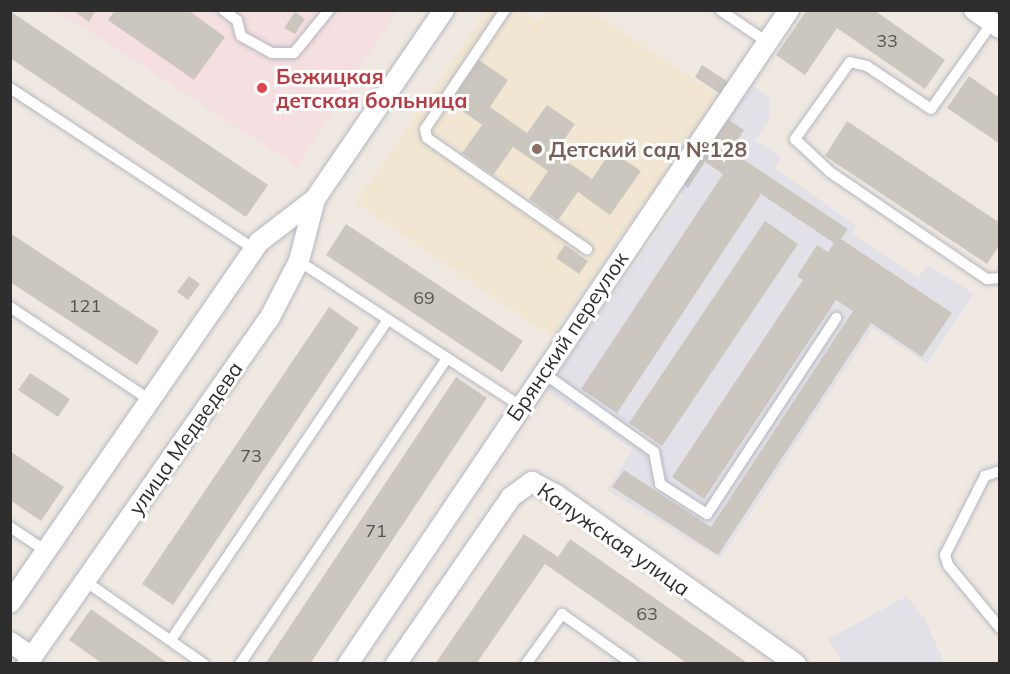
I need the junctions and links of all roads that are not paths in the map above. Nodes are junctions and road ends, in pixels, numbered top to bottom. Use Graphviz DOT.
graph roads {
  1 [pos="223,10"];
  2 [pos="329,10"];
  3 [pos="444,10"];
  4 [pos="505,10"];
  5 [pos="720,10"];
  6 [pos="789,10"];
  7 [pos="974,10"];
  8 [pos="996,26"];
  9 [pos="767,42"];
  10 [pos="10,88"];
  11 [pos="315,199"];
  12 [pos="254,249"];
  13 [pos="587,249"];
  14 [pos="298,261"];
  15 [pos="999,278"];
  16 [pos="10,307"];
  17 [pos="836,318"];
  18 [pos="388,319"];
  19 [pos="447,358"];
  20 [pos="542,372"];
  21 [pos="150,400"];
  22 [pos="519,405"];
  23 [pos="999,471"];
  24 [pos="10,528"];
  25 [pos="46,551"];
  26 [pos="85,581"];
  27 [pos="10,603"];
  28 [pos="999,628"];
  29 [pos="171,640"];
  30 [pos="10,642"];
  31 [pos="29,660"];
  32 [pos="204,663"];
  33 [pos="240,663"];
  34 [pos="348,663"];
  35 [pos="396,663"];
  36 [pos="526,663"];
  37 [pos="633,663"];
  38 [pos="796,663"];
  1 -- 2 [label="lane"];
  3 -- 11 [label="street, улица Медведева"];
  4 -- 13 [label="lane"];
  5 -- 9 [label="lane"];
  6 -- 9 [label="street, Брянский переулок"];
  7 -- 8 [label="street"];
  8 -- 15 [label="lane"];
  9 -- 20 [label="street, Брянский переулок"];
  10 -- 12 [label="lane"];
  11 -- 12 [label="street, улица Медведева"];
  11 -- 14 [label="street, улица Медведева"];
  12 -- 21 [label="street, улица Медведева"];
  14 -- 18 [label="lane"];
  14 -- 26 [label="street, улица Медведева"];
  16 -- 21 [label="lane"];
  17 -- 20 [label="lane"];
  18 -- 19 [label="lane"];
  18 -- 29 [label="lane"];
  19 -- 22 [label="lane"];
  19 -- 33 [label="lane"];
  20 -- 22 [label="street, Брянский переулок"];
  21 -- 25 [label="street, улица Медведева"];
  22 -- 34 [label="street, Брянский переулок"];
  23 -- 28 [label="lane"];
  24 -- 25 [label="lane"];
  25 -- 27 [label="street, улица Медведева"];
  26 -- 29 [label="lane"];
  26 -- 31 [label="street, улица Медведева"];
  29 -- 32 [label="lane"];
  30 -- 31 [label="street"];
  35 -- 38 [label="street, Калужская улица"];
  36 -- 37 [label="lane"];
}
